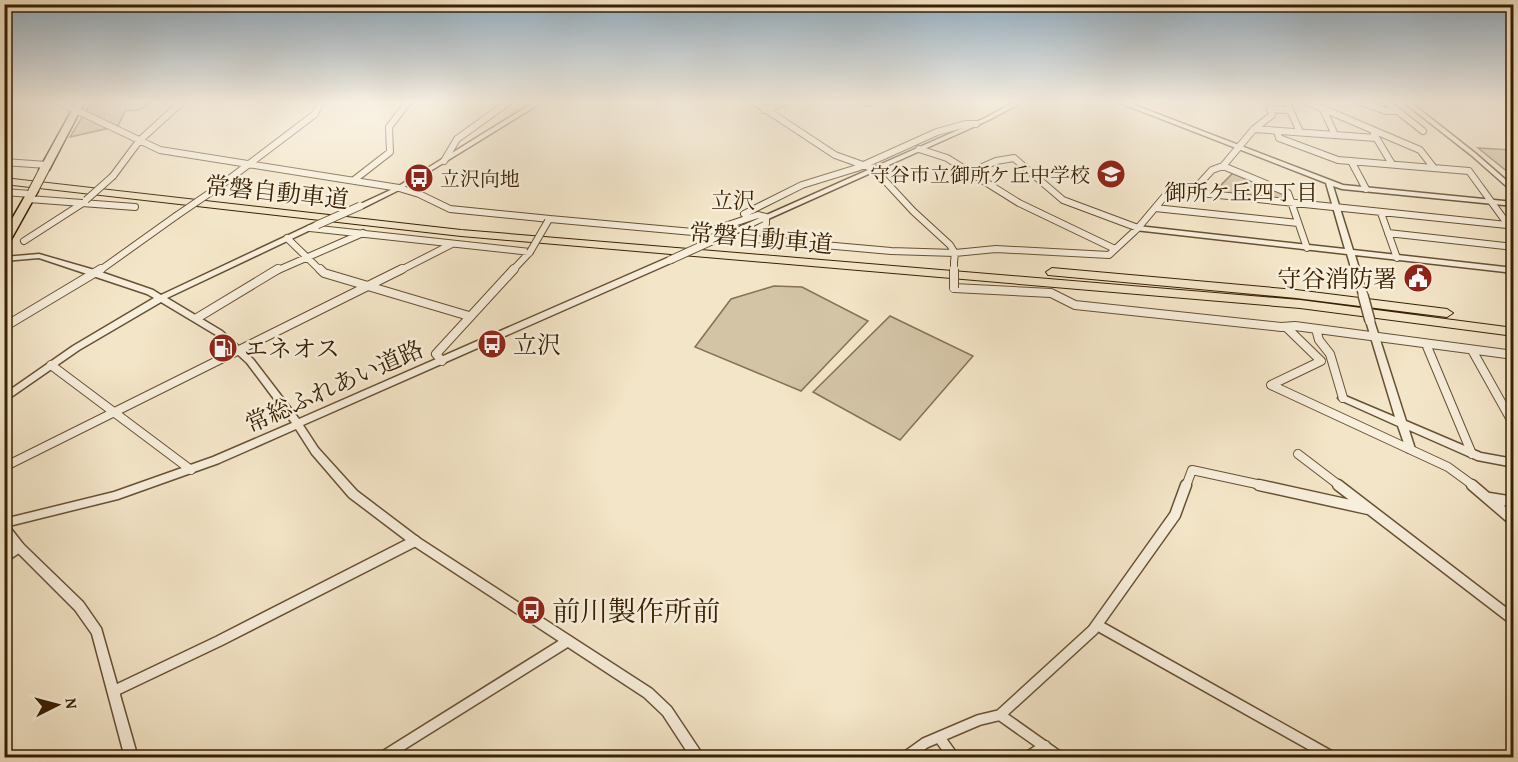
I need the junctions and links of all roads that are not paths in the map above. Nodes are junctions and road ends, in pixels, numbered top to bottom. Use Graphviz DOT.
graph roads {
  1 [pos="62,137"];
  2 [pos="131,137"];
  3 [pos="144,137"];
  4 [pos="286,137"];
  5 [pos="389,137"];
  6 [pos="462,137"];
  7 [pos="484,137"];
  8 [pos="806,137"];
  9 [pos="926,137"];
  10 [pos="947,137"];
  11 [pos="1207,137"];
  12 [pos="1247,137"];
  13 [pos="1279,137"];
  14 [pos="1356,137"];
  15 [pos="1388,137"];
  16 [pos="1451,137"];
  17 [pos="1458,137"];
  18 [pos="1376,138"];
  19 [pos="139,141"];
  20 [pos="1236,148"];
  21 [pos="919,149"];
  22 [pos="444,161"];
  23 [pos="1351,161"];
  24 [pos="4,162"];
  25 [pos="250,164"];
  26 [pos="1392,164"];
  27 [pos="864,165"];
  28 [pos="1223,166"];
  29 [pos="45,168"];
  30 [pos="1434,168"];
  31 [pos="874,169"];
  32 [pos="4,172"];
  33 [pos="969,173"];
  34 [pos="354,180"];
  35 [pos="4,181"];
  36 [pos="1329,183"];
  37 [pos="1514,183"];
  38 [pos="399,188"];
  39 [pos="1366,189"];
  40 [pos="1514,191"];
  41 [pos="4,192"];
  42 [pos="1192,192"];
  43 [pos="31,195"];
  44 [pos="84,201"];
  45 [pos="1489,201"];
  46 [pos="1292,203"];
  47 [pos="1514,204"];
  48 [pos="135,207"];
  49 [pos="1155,207"];
  50 [pos="1337,209"];
  51 [pos="1381,213"];
  52 [pos="765,217"];
  53 [pos="549,220"];
  54 [pos="1298,223"];
  55 [pos="1507,225"];
  56 [pos="314,226"];
  57 [pos="1138,228"];
  58 [pos="1388,232"];
  59 [pos="364,233"];
  60 [pos="704,233"];
  61 [pos="1514,233"];
  62 [pos="287,238"];
  63 [pos="24,241"];
  64 [pos="4,243"];
  65 [pos="452,244"];
  66 [pos="1514,247"];
  67 [pos="1307,248"];
  68 [pos="1115,249"];
  69 [pos="530,252"];
  70 [pos="955,253"];
  71 [pos="1350,253"];
  72 [pos="307,256"];
  73 [pos="1397,258"];
  74 [pos="4,259"];
  75 [pos="1514,272"];
  76 [pos="95,273"];
  77 [pos="366,287"];
  78 [pos="161,298"];
  79 [pos="468,316"];
  80 [pos="197,318"];
  81 [pos="1514,322"];
  82 [pos="4,327"];
  83 [pos="1286,327"];
  84 [pos="1316,329"];
  85 [pos="1514,332"];
  86 [pos="1376,337"];
  87 [pos="1426,344"];
  88 [pos="240,350"];
  89 [pos="1472,350"];
  90 [pos="1514,356"];
  91 [pos="442,361"];
  92 [pos="51,365"];
  93 [pos="1343,398"];
  94 [pos="4,399"];
  95 [pos="114,413"];
  96 [pos="1401,424"];
  97 [pos="297,425"];
  98 [pos="1514,425"];
  99 [pos="1410,449"];
  100 [pos="1298,454"];
  101 [pos="1472,454"];
  102 [pos="1514,463"];
  103 [pos="4,467"];
  104 [pos="191,470"];
  105 [pos="1489,498"];
  106 [pos="1514,502"];
  107 [pos="1368,509"];
  108 [pos="1514,521"];
  109 [pos="4,526"];
  110 [pos="415,541"];
  111 [pos="19,547"];
  112 [pos="4,556"];
  113 [pos="1514,621"];
  114 [pos="1097,625"];
  115 [pos="568,641"];
  116 [pos="114,691"];
  117 [pos="1000,715"];
  118 [pos="939,737"];
  119 [pos="1045,746"];
  120 [pos="132,758"];
  121 [pos="381,758"];
  122 [pos="699,758"];
  123 [pos="904,758"];
  124 [pos="954,758"];
  125 [pos="1026,758"];
  126 [pos="1061,758"];
  127 [pos="1334,758"];
  1 -- 29 [label="main road"];
  2 -- 19 [label="street"];
  3 -- 19 [label="street"];
  4 -- 25 [label="street"];
  5 -- 34 [label="street"];
  6 -- 22 [label="street"];
  7 -- 22 [label="street"];
  8 -- 27 [label="street"];
  9 -- 27 [label="street"];
  10 -- 21 [label="street"];
  11 -- 20 [label="street"];
  12 -- 20 [label="street"];
  13 -- 23 [label="street"];
  14 -- 18 [label="street"];
  15 -- 30 [label="street"];
  16 -- 40 [label="street"];
  17 -- 37 [label="street"];
  18 -- 26 [label="street"];
  19 -- 25 [label="street"];
  19 -- 44 [label="street, bridge"];
  20 -- 28 [label="street"];
  20 -- 36 [label="street"];
  21 -- 31 [label="street"];
  21 -- 33 [label="street"];
  22 -- 38 [label="street"];
  23 -- 26 [label="street"];
  23 -- 39 [label="street"];
  24 -- 29 [label="street"];
  25 -- 34 [label="street"];
  25 -- 76 [label="street, bridge"];
  26 -- 30 [label="street"];
  27 -- 31 [label="street"];
  27 -- 60 [label="street"];
  28 -- 42 [label="street"];
  28 -- 46 [label="street"];
  29 -- 43 [label="main road, bridge"];
  30 -- 45 [label="street"];
  31 -- 52 [label="street"];
  31 -- 70 [label="street"];
  32 -- 81 [label="highway, 常磐自動車道"];
  33 -- 57 [label="street"];
  33 -- 68 [label="street"];
  34 -- 38 [label="street"];
  35 -- 85 [label="highway, 常磐自動車道"];
  36 -- 39 [label="street"];
  36 -- 50 [label="street"];
  38 -- 53 [label="street"];
  38 -- 56 [label="street, bridge"];
  39 -- 45 [label="street"];
  41 -- 43 [label="street"];
  42 -- 46 [label="street"];
  42 -- 49 [label="street"];
  43 -- 44 [label="street"];
  43 -- 64 [label="main road"];
  44 -- 48 [label="street"];
  44 -- 63 [label="street"];
  45 -- 47 [label="street"];
  45 -- 55 [label="street"];
  46 -- 50 [label="street"];
  46 -- 54 [label="street"];
  49 -- 54 [label="street"];
  49 -- 57 [label="street"];
  50 -- 51 [label="street"];
  50 -- 71 [label="street"];
  51 -- 55 [label="street"];
  51 -- 58 [label="street"];
  52 -- 60 [label="street"];
  52 -- 70 [label="street"];
  52 -- 91 [label="street, 常総ふれあい道路, bridge"];
  53 -- 60 [label="street"];
  53 -- 69 [label="street, bridge"];
  54 -- 67 [label="street"];
  55 -- 61 [label="street"];
  56 -- 59 [label="street"];
  56 -- 62 [label="street"];
  57 -- 67 [label="street"];
  57 -- 68 [label="street"];
  58 -- 66 [label="street"];
  58 -- 73 [label="street"];
  59 -- 65 [label="street"];
  59 -- 72 [label="street"];
  62 -- 72 [label="street"];
  62 -- 78 [label="street"];
  65 -- 69 [label="street"];
  65 -- 77 [label="street"];
  67 -- 71 [label="street"];
  68 -- 70 [label="street"];
  69 -- 79 [label="street"];
  70 -- 83 [label="street, bridge"];
  71 -- 73 [label="street"];
  71 -- 86 [label="street, bridge"];
  72 -- 77 [label="street"];
  72 -- 80 [label="street"];
  73 -- 75 [label="street"];
  74 -- 76 [label="street"];
  76 -- 78 [label="street"];
  76 -- 82 [label="street"];
  77 -- 79 [label="street"];
  77 -- 88 [label="street"];
  78 -- 80 [label="street"];
  78 -- 92 [label="street"];
  79 -- 91 [label="street"];
  80 -- 88 [label="street"];
  83 -- 84 [label="street"];
  83 -- 99 [label="street"];
  84 -- 86 [label="street"];
  84 -- 93 [label="street"];
  86 -- 87 [label="street"];
  86 -- 96 [label="street"];
  87 -- 89 [label="street"];
  87 -- 101 [label="street"];
  88 -- 95 [label="street"];
  88 -- 97 [label="street"];
  89 -- 90 [label="street"];
  89 -- 98 [label="street"];
  91 -- 97 [label="street, 常総ふれあい道路"];
  92 -- 94 [label="street"];
  92 -- 95 [label="street"];
  93 -- 96 [label="street"];
  95 -- 103 [label="street"];
  95 -- 104 [label="street"];
  96 -- 99 [label="street"];
  96 -- 101 [label="street"];
  97 -- 104 [label="street, 常総ふれあい道路"];
  97 -- 110 [label="street"];
  99 -- 105 [label="street"];
  100 -- 107 [label="street"];
  101 -- 102 [label="street"];
  104 -- 109 [label="street, 常総ふれあい道路"];
  105 -- 106 [label="street"];
  105 -- 108 [label="street"];
  107 -- 113 [label="street"];
  107 -- 114 [label="street"];
  109 -- 111 [label="street"];
  110 -- 115 [label="street"];
  110 -- 116 [label="street"];
  111 -- 112 [label="street"];
  111 -- 116 [label="street"];
  114 -- 117 [label="street"];
  114 -- 127 [label="street"];
  115 -- 121 [label="street"];
  115 -- 122 [label="street"];
  116 -- 120 [label="street"];
  117 -- 118 [label="street"];
  117 -- 119 [label="street"];
  118 -- 123 [label="street"];
  118 -- 124 [label="street"];
  119 -- 125 [label="street"];
  119 -- 126 [label="street"];
}
